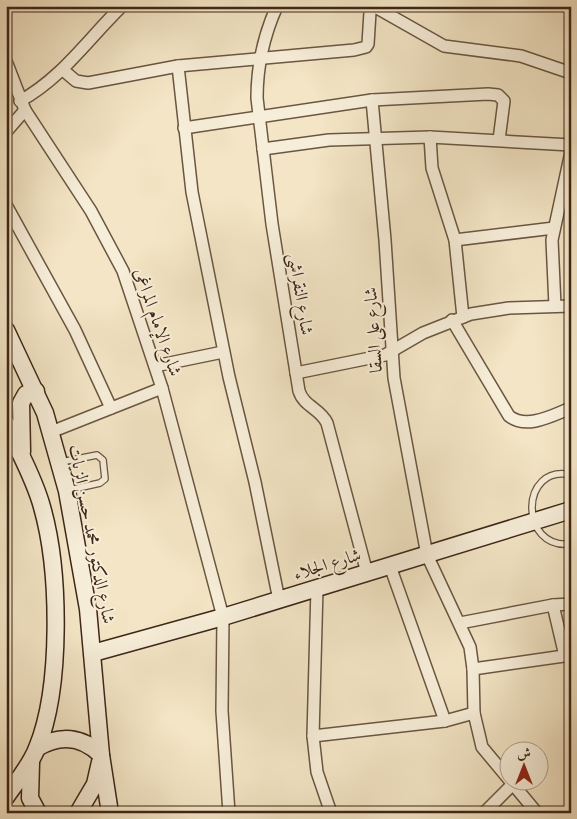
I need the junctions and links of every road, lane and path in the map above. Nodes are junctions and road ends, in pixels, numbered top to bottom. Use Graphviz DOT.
graph roads {
  1 [pos="122,6"];
  2 [pos="278,6"];
  3 [pos="259,60"];
  4 [pos="6,61"];
  5 [pos="178,66"];
  6 [pos="63,70"];
  7 [pos="571,73"];
  8 [pos="6,86"];
  9 [pos="372,100"];
  10 [pos="21,102"];
  11 [pos="260,117"];
  12 [pos="184,128"];
  13 [pos="6,132"];
  14 [pos="430,137"];
  15 [pos="374,138"];
  16 [pos="498,140"];
  17 [pos="571,145"];
  18 [pos="263,149"];
  19 [pos="571,152"];
  20 [pos="6,205"];
  21 [pos="554,228"];
  22 [pos="455,240"];
  23 [pos="555,306"];
  24 [pos="571,306"];
  25 [pos="458,318"];
  26 [pos="6,330"];
  27 [pos="224,352"];
  28 [pos="391,352"];
  29 [pos="155,366"];
  30 [pos="296,373"];
  31 [pos="162,388"];
  32 [pos="36,391"];
  33 [pos="111,408"];
  34 [pos="571,408"];
  35 [pos="6,423"];
  36 [pos="51,432"];
  37 [pos="22,454"];
  38 [pos="60,462"];
  39 [pos="571,475"];
  40 [pos="67,491"];
  41 [pos="571,510"];
  42 [pos="534,522"];
  43 [pos="571,544"];
  44 [pos="428,555"];
  45 [pos="390,566"];
  46 [pos="367,573"];
  47 [pos="317,588"];
  48 [pos="279,600"];
  49 [pos="571,604"];
  50 [pos="553,605"];
  51 [pos="223,617"];
  52 [pos="460,623"];
  53 [pos="93,653"];
  54 [pos="568,655"];
  55 [pos="473,669"];
  56 [pos="474,713"];
  57 [pos="445,721"];
  58 [pos="313,736"];
  59 [pos="35,753"];
  60 [pos="101,755"];
  61 [pos="500,770"];
  62 [pos="505,792"];
  63 [pos="518,792"];
  64 [pos="6,797"];
  65 [pos="486,812"];
  66 [pos="38,813"];
  67 [pos="78,813"];
  68 [pos="110,813"];
  69 [pos="229,813"];
  70 [pos="331,813"];
  71 [pos="537,813"];
  1 -- 6 [label="street"];
  2 -- 3 [label="street, شارع النقراشى"];
  3 -- 5 [label="street"];
  3 -- 7 [label="street"];
  3 -- 11 [label="street, شارع النقراشى"];
  4 -- 10 [label="street, شارع الإمام المراغى"];
  5 -- 6 [label="street"];
  5 -- 12 [label="street"];
  6 -- 10 [label="street"];
  8 -- 10 [label="street"];
  9 -- 11 [label="street"];
  9 -- 15 [label="street, شارع على السقا"];
  9 -- 16 [label="street"];
  10 -- 13 [label="street"];
  10 -- 29 [label="street, شارع الإمام المراغى"];
  11 -- 12 [label="street"];
  11 -- 18 [label="street, شارع النقراشى"];
  12 -- 27 [label="street"];
  14 -- 15 [label="street"];
  14 -- 16 [label="street"];
  14 -- 22 [label="street"];
  15 -- 18 [label="street"];
  15 -- 28 [label="street, شارع على السقا"];
  16 -- 17 [label="street"];
  18 -- 30 [label="street, شارع النقراشى"];
  19 -- 21 [label="street"];
  20 -- 33 [label="street"];
  21 -- 22 [label="street"];
  21 -- 23 [label="street"];
  22 -- 25 [label="street"];
  23 -- 24 [label="street"];
  23 -- 25 [label="street"];
  25 -- 28 [label="street"];
  25 -- 34 [label="street"];
  26 -- 32 [label="street, شارع الدكتور محمد حسن الزيات"];
  27 -- 29 [label="street"];
  27 -- 48 [label="street"];
  28 -- 30 [label="street"];
  28 -- 44 [label="street, شارع على السقا"];
  29 -- 31 [label="street, شارع الإمام المراغى"];
  30 -- 46 [label="street, شارع النقراشى"];
  31 -- 33 [label="street"];
  31 -- 51 [label="street, شارع الإمام المراغى"];
  32 -- 36 [label="street, شارع الدكتور محمد حسن الزيات"];
  32 -- 37 [label="street"];
  33 -- 36 [label="street"];
  35 -- 37 [label="street"];
  36 -- 38 [label="street, شارع الدكتور محمد حسن الزيات"];
  37 -- 59 [label="street"];
  38 -- 40 [label="street, شارع الدكتور محمد حسن الزيات"];
  38 -- 40 [label="lane"];
  39 -- 42 [label="lane"];
  40 -- 53 [label="street, شارع الدكتور محمد حسن الزيات"];
  41 -- 42 [label="street, شارع الجلاء"];
  42 -- 43 [label="lane"];
  42 -- 44 [label="street, شارع الجلاء"];
  44 -- 45 [label="street, شارع الجلاء"];
  44 -- 52 [label="street, شارع على السقا"];
  45 -- 46 [label="street, شارع الجلاء"];
  45 -- 57 [label="street"];
  46 -- 47 [label="street, شارع الجلاء"];
  47 -- 48 [label="street, شارع الجلاء"];
  47 -- 58 [label="street"];
  48 -- 51 [label="street, شارع الجلاء"];
  49 -- 50 [label="street"];
  50 -- 52 [label="street"];
  50 -- 54 [label="street"];
  51 -- 53 [label="street, شارع الجلاء"];
  51 -- 69 [label="street, شارع الإمام المراغى"];
  52 -- 55 [label="street, شارع على السقا"];
  53 -- 60 [label="street, شارع الدكتور محمد حسن الزيات"];
  54 -- 55 [label="street"];
  55 -- 56 [label="street, شارع على السقا"];
  56 -- 57 [label="street"];
  56 -- 61 [label="street, شارع على السقا"];
  57 -- 58 [label="street"];
  58 -- 70 [label="street"];
  59 -- 60 [label="street"];
  59 -- 64 [label="street"];
  59 -- 66 [label="street"];
  60 -- 67 [label="street"];
  60 -- 68 [label="street"];
  62 -- 65 [label="street"];
  63 -- 71 [label="street, شارع على السقا"];
}
